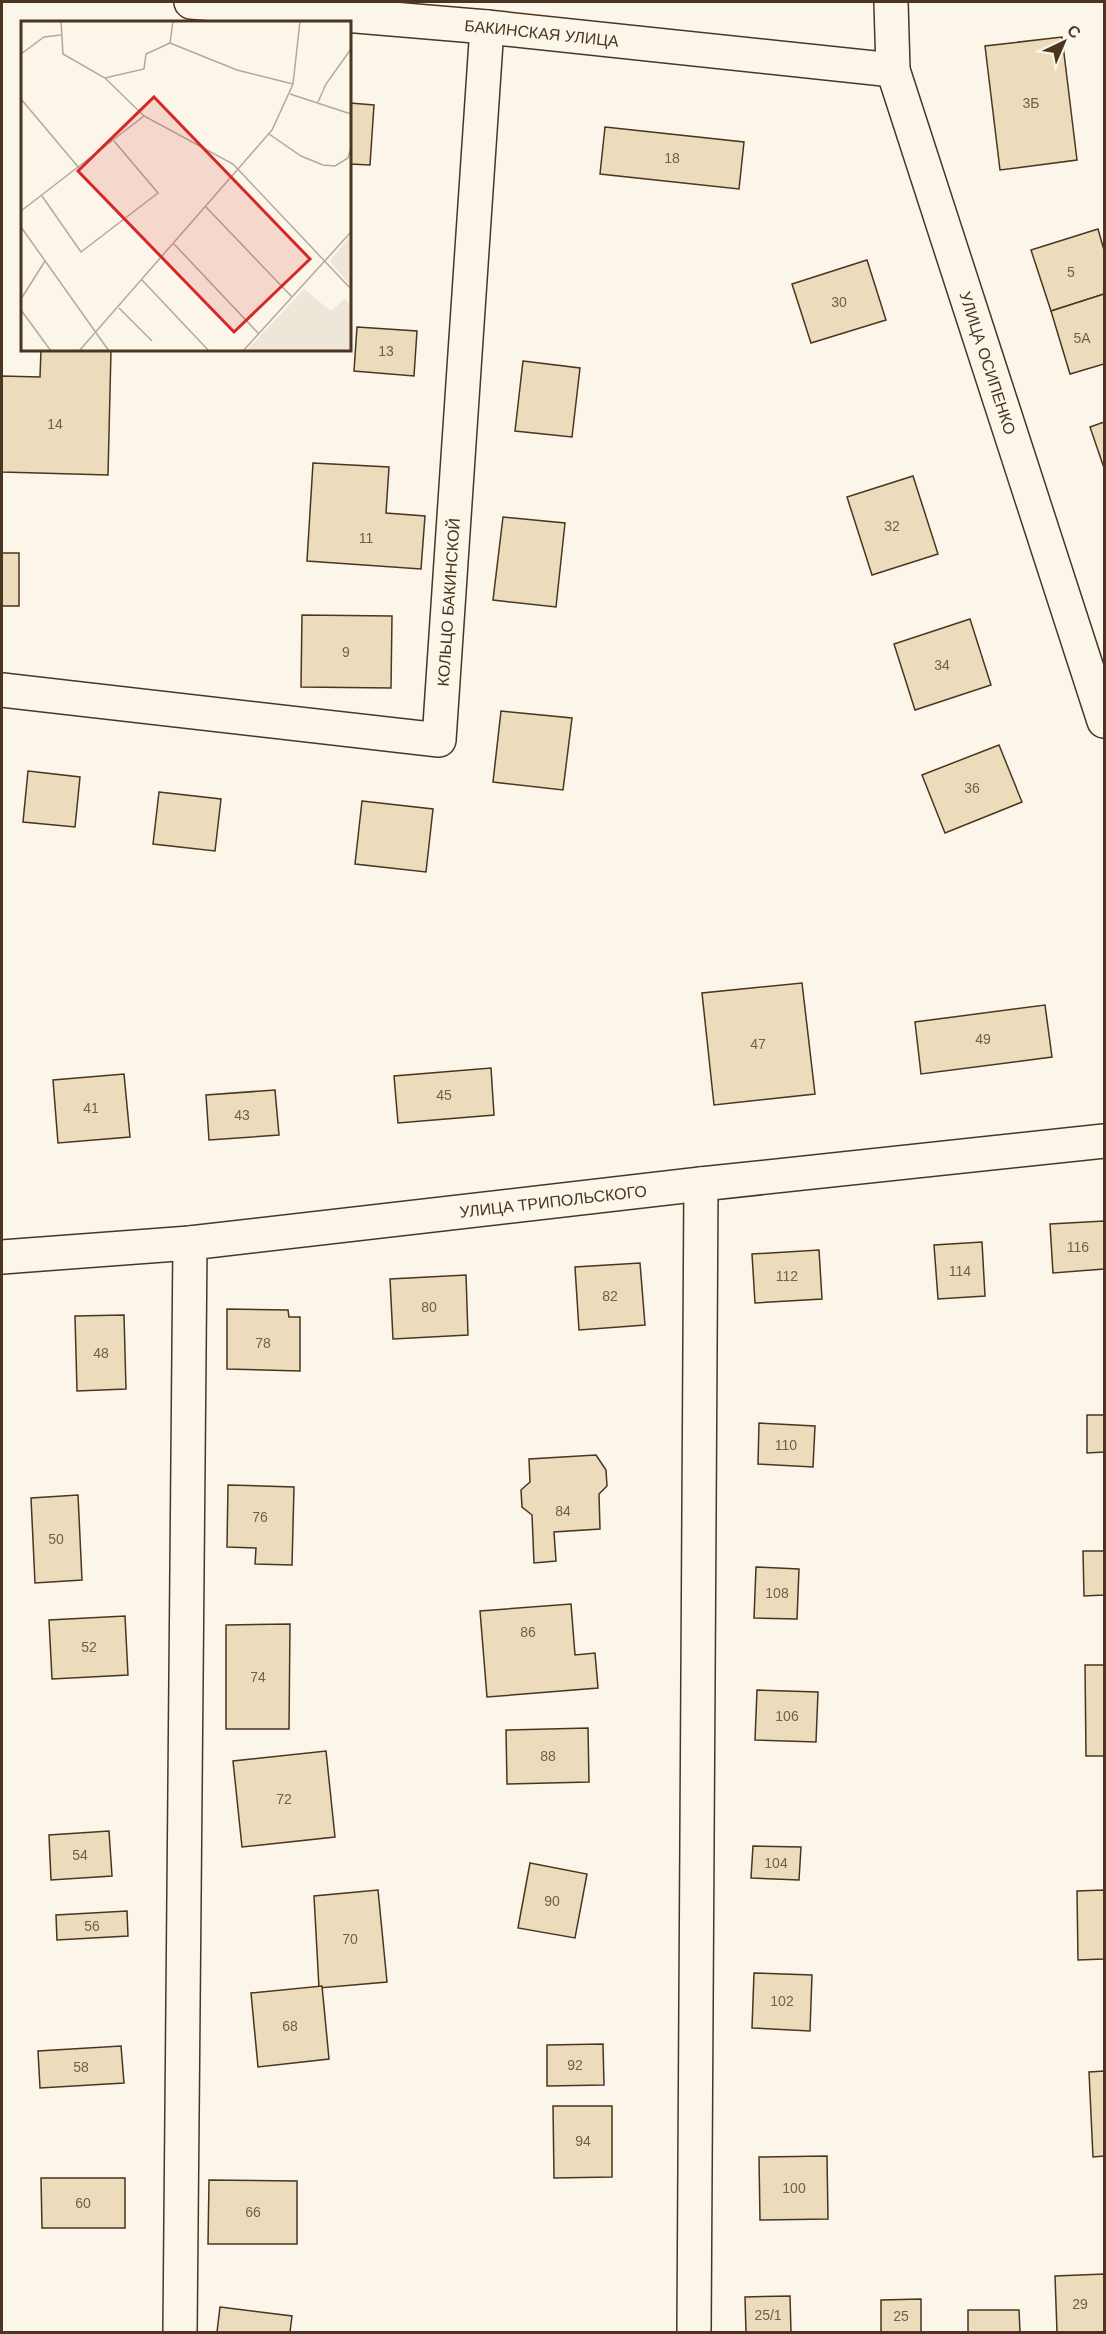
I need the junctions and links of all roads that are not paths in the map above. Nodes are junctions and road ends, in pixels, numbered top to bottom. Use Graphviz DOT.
graph roads {
  1 [pos="191,2"];
  2 [pos="891,2"];
  3 [pos="487,27"];
  4 [pos="893,70"];
  5 [pos="2,690"];
  6 [pos="1104,721"];
  7 [pos="1104,1141"];
  8 [pos="701,1184"];
  9 [pos="190,1243"];
  10 [pos="2,1257"];
  11 [pos="180,2332"];
  12 [pos="694,2332"];
  1 -- 3 [label="street, БАКИНСКАЯ УЛИЦА"];
  2 -- 4 [label="street, УЛИЦА ОСИПЕНКО"];
  3 -- 4 [label="street, БАКИНСКАЯ УЛИЦА"];
  3 -- 5 [label="street, КОЛЬЦО БАКИНСКОЙ"];
  4 -- 6 [label="street, УЛИЦА ОСИПЕНКО"];
  7 -- 8 [label="street, УЛИЦА ТРИПОЛЬСКОГО"];
  8 -- 9 [label="street, УЛИЦА ТРИПОЛЬСКОГО"];
  8 -- 12 [label="street"];
  9 -- 10 [label="street, УЛИЦА ТРИПОЛЬСКОГО"];
  9 -- 11 [label="street"];
}
